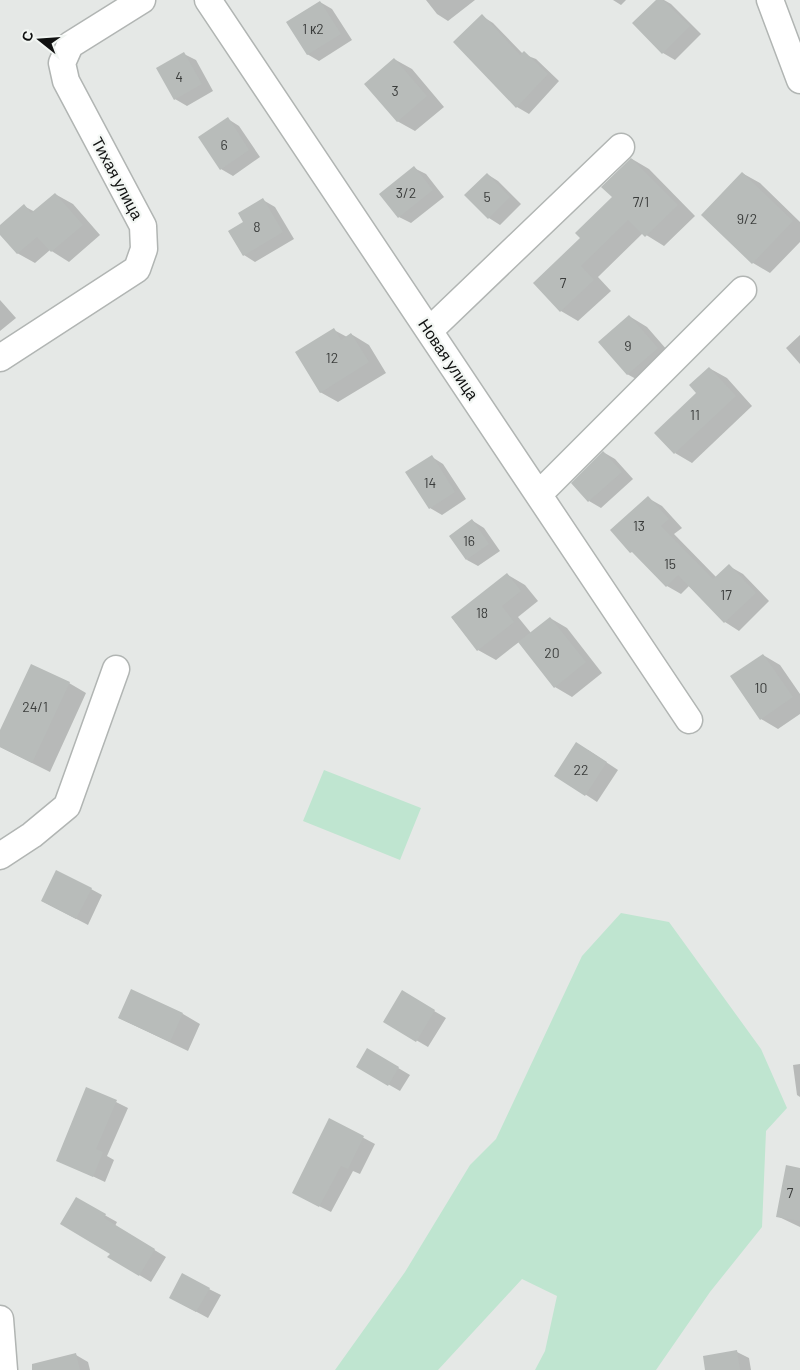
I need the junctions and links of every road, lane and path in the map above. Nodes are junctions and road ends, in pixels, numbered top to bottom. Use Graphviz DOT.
graph roads {
  1 [pos="142,0"];
  2 [pos="208,0"];
  3 [pos="770,0"];
  4 [pos="800,80"];
  5 [pos="621,147"];
  6 [pos="743,290"];
  7 [pos="430,330"];
  8 [pos="0,358"];
  9 [pos="539,494"];
  10 [pos="116,669"];
  11 [pos="689,720"];
  12 [pos="0,856"];
  13 [pos="0,1319"];
  14 [pos="4,1370"];
  1 -- 8 [label="street, Тихая улица"];
  2 -- 7 [label="street, Новая улица"];
  3 -- 4 [label="street"];
  5 -- 7 [label="street"];
  6 -- 9 [label="street"];
  7 -- 9 [label="street, Новая улица"];
  9 -- 11 [label="street, Новая улица"];
  10 -- 12 [label="street"];
  13 -- 14 [label="street"];
}
